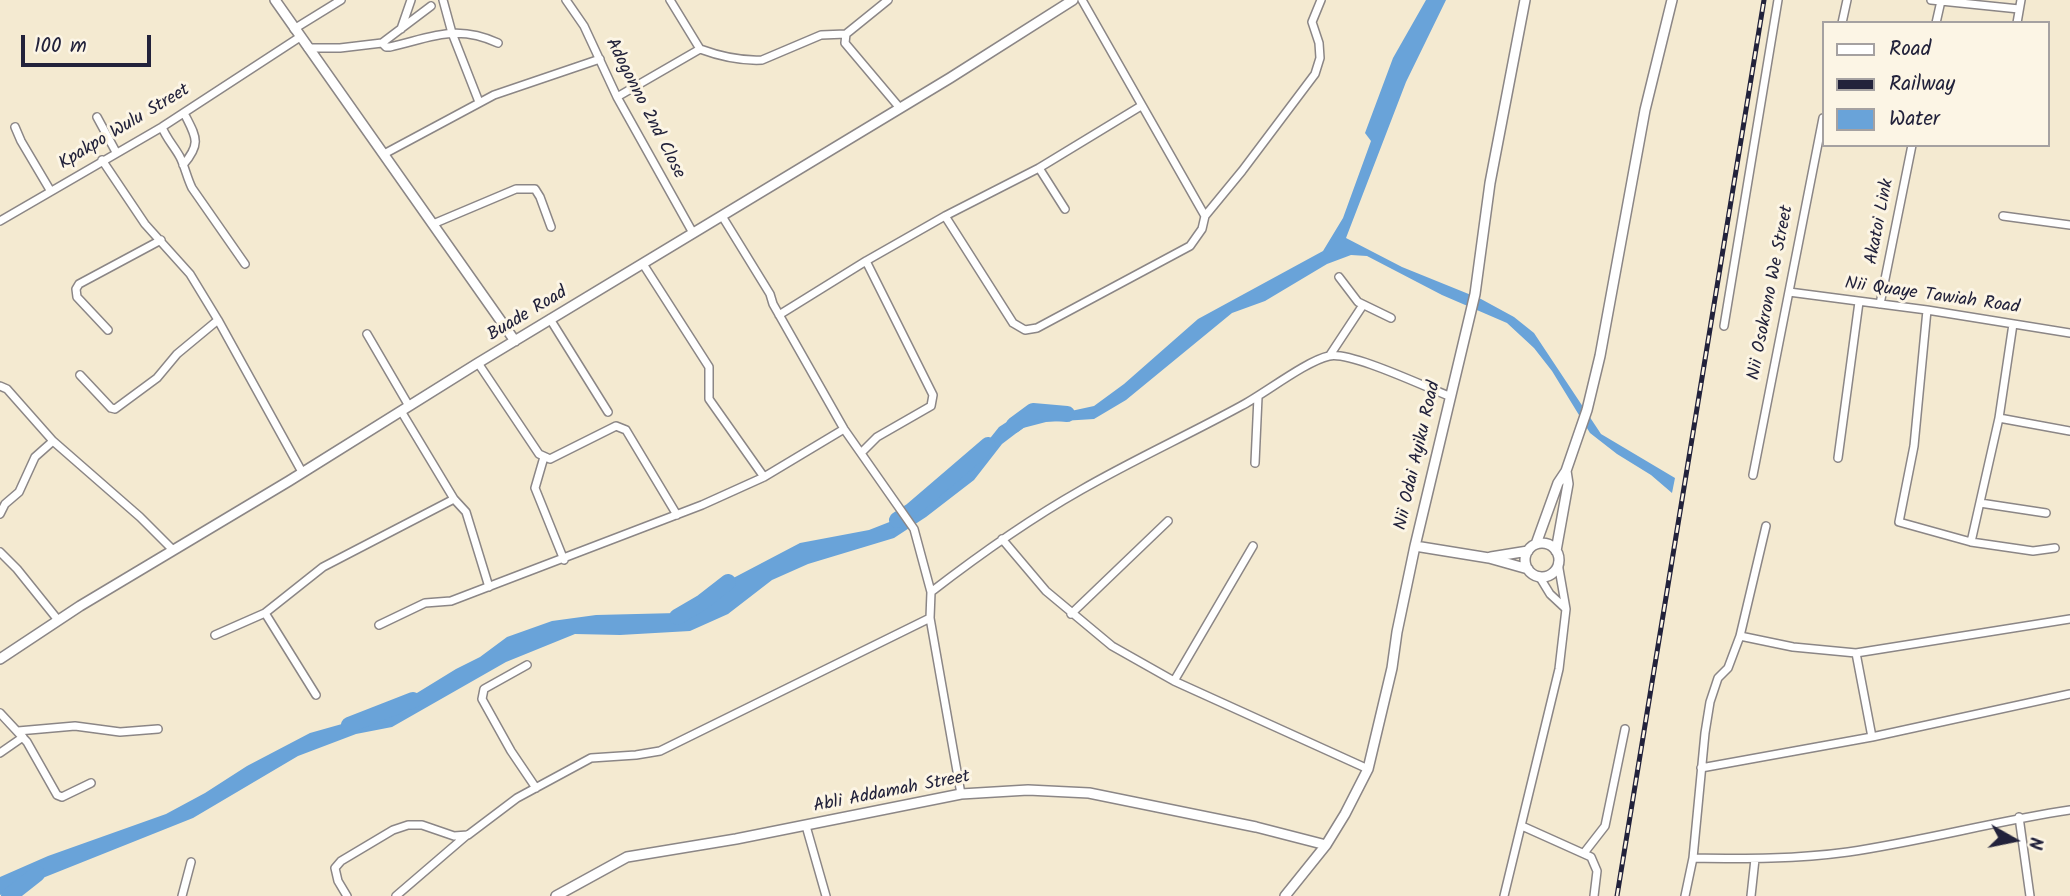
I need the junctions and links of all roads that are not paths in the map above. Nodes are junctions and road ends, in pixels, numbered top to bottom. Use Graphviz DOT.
graph roads {
  1 [pos="275,0"];
  2 [pos="341,0"];
  3 [pos="411,0"];
  4 [pos="443,0"];
  5 [pos="566,0"];
  6 [pos="670,0"];
  7 [pos="888,0"];
  8 [pos="1073,0"];
  9 [pos="1082,0"];
  10 [pos="1321,0"];
  11 [pos="1525,0"];
  12 [pos="1672,0"];
  13 [pos="1778,0"];
  14 [pos="1847,0"];
  15 [pos="1931,0"];
  16 [pos="2021,0"];
  17 [pos="1941,1"];
  18 [pos="431,6"];
  19 [pos="2020,9"];
  20 [pos="1842,21"];
  21 [pos="1937,21"];
  22 [pos="2017,21"];
  23 [pos="294,29"];
  24 [pos="401,30"];
  25 [pos="452,33"];
  26 [pos="846,34"];
  27 [pos="300,37"];
  28 [pos="382,43"];
  29 [pos="498,43"];
  30 [pos="308,48"];
  31 [pos="700,48"];
  32 [pos="600,59"];
  33 [pos="617,97"];
  34 [pos="479,102"];
  35 [pos="1141,106"];
  36 [pos="899,107"];
  37 [pos="184,113"];
  38 [pos="97,117"];
  39 [pos="1822,123"];
  40 [pos="15,127"];
  41 [pos="162,127"];
  42 [pos="1912,147"];
  43 [pos="116,152"];
  44 [pos="384,154"];
  45 [pos="102,160"];
  46 [pos="183,165"];
  47 [pos="1039,168"];
  48 [pos="50,190"];
  49 [pos="1065,209"];
  50 [pos="722,216"];
  51 [pos="945,216"];
  52 [pos="1205,216"];
  53 [pos="2003,216"];
  54 [pos="0,221"];
  55 [pos="433,224"];
  56 [pos="2070,225"];
  57 [pos="551,227"];
  58 [pos="693,233"];
  59 [pos="161,240"];
  60 [pos="866,261"];
  61 [pos="245,264"];
  62 [pos="643,264"];
  63 [pos="1339,277"];
  64 [pos="1789,292"];
  65 [pos="1859,302"];
  66 [pos="1363,304"];
  67 [pos="1880,304"];
  68 [pos="1927,310"];
  69 [pos="779,314"];
  70 [pos="1391,318"];
  71 [pos="550,319"];
  72 [pos="218,320"];
  73 [pos="2013,324"];
  74 [pos="1724,326"];
  75 [pos="108,330"];
  76 [pos="2070,332"];
  77 [pos="367,334"];
  78 [pos="515,341"];
  79 [pos="1330,355"];
  80 [pos="478,363"];
  81 [pos="80,375"];
  82 [pos="0,386"];
  83 [pos="1449,396"];
  84 [pos="1258,397"];
  85 [pos="405,409"];
  86 [pos="608,412"];
  87 [pos="1999,418"];
  88 [pos="844,429"];
  89 [pos="2070,431"];
  90 [pos="53,441"];
  91 [pos="861,453"];
  92 [pos="544,457"];
  93 [pos="1838,458"];
  94 [pos="1255,463"];
  95 [pos="1566,471"];
  96 [pos="302,472"];
  97 [pos="1753,475"];
  98 [pos="764,477"];
  99 [pos="454,499"];
  100 [pos="1980,503"];
  101 [pos="2046,513"];
  102 [pos="0,514"];
  103 [pos="677,515"];
  104 [pos="1168,521"];
  105 [pos="1766,526"];
  106 [pos="1002,539"];
  107 [pos="1971,542"];
  108 [pos="1253,546"];
  109 [pos="1415,546"];
  110 [pos="1532,547"];
  111 [pos="2055,548"];
  112 [pos="173,550"];
  113 [pos="1556,551"];
  114 [pos="0,552"];
  115 [pos="1489,558"];
  116 [pos="564,560"];
  117 [pos="1558,563"];
  118 [pos="1528,569"];
  119 [pos="1539,576"];
  120 [pos="489,587"];
  121 [pos="931,592"];
  122 [pos="1566,609"];
  123 [pos="265,613"];
  124 [pos="1071,614"];
  125 [pos="930,618"];
  126 [pos="2070,619"];
  127 [pos="58,620"];
  128 [pos="379,625"];
  129 [pos="215,635"];
  130 [pos="1740,636"];
  131 [pos="1856,653"];
  132 [pos="0,659"];
  133 [pos="527,665"];
  134 [pos="1174,681"];
  135 [pos="2070,694"];
  136 [pos="316,695"];
  137 [pos="0,713"];
  138 [pos="158,729"];
  139 [pos="1625,729"];
  140 [pos="21,734"];
  141 [pos="1872,737"];
  142 [pos="0,753"];
  143 [pos="1368,768"];
  144 [pos="1702,768"];
  145 [pos="91,783"];
  146 [pos="536,788"];
  147 [pos="961,794"];
  148 [pos="2070,810"];
  149 [pos="2019,817"];
  150 [pos="806,826"];
  151 [pos="1522,826"];
  152 [pos="468,835"];
  153 [pos="1326,845"];
  154 [pos="1584,853"];
  155 [pos="1693,858"];
  156 [pos="1755,859"];
  157 [pos="191,862"];
  158 [pos="405,888"];
  159 [pos="181,896"];
  160 [pos="348,896"];
  161 [pos="396,896"];
  162 [pos="411,896"];
  163 [pos="556,896"];
  164 [pos="826,896"];
  165 [pos="1285,896"];
  166 [pos="1504,896"];
  167 [pos="1594,896"];
  168 [pos="1685,896"];
  169 [pos="1751,896"];
  170 [pos="2030,896"];
  1 -- 23 [label="street"];
  2 -- 23 [label="street"];
  3 -- 24 [label="street"];
  4 -- 25 [label="street"];
  5 -- 32 [label="street, Adogonno 2nd Close"];
  6 -- 31 [label="street"];
  7 -- 26 [label="street"];
  8 -- 36 [label="street, Buade Road"];
  9 -- 35 [label="street"];
  10 -- 52 [label="street"];
  11 -- 83 [label="street, Nii Odai Ayiku Road"];
  12 -- 95 [label="street"];
  13 -- 74 [label="street"];
  14 -- 20 [label="street"];
  15 -- 17 [label="street"];
  16 -- 19 [label="street"];
  17 -- 19 [label="street"];
  17 -- 21 [label="street"];
  18 -- 24 [label="street"];
  19 -- 22 [label="street"];
  23 -- 27 [label="street"];
  24 -- 28 [label="street"];
  25 -- 28 [label="street"];
  25 -- 29 [label="street"];
  25 -- 34 [label="street"];
  26 -- 31 [label="street"];
  26 -- 36 [label="street"];
  27 -- 30 [label="street"];
  27 -- 37 [label="street, Kpakpo Wulu Street"];
  28 -- 30 [label="street"];
  30 -- 44 [label="street"];
  31 -- 33 [label="street"];
  32 -- 33 [label="street, Adogonno 2nd Close"];
  32 -- 34 [label="street"];
  33 -- 58 [label="street, Adogonno 2nd Close"];
  34 -- 44 [label="street"];
  35 -- 47 [label="street"];
  35 -- 52 [label="street"];
  36 -- 50 [label="street, Buade Road"];
  37 -- 41 [label="street, Kpakpo Wulu Street"];
  37 -- 46 [label="street"];
  38 -- 43 [label="street"];
  39 -- 64 [label="street, Nii Osokrono We Street"];
  40 -- 48 [label="street"];
  41 -- 43 [label="street, Kpakpo Wulu Street"];
  41 -- 46 [label="street"];
  42 -- 67 [label="street, Akatoi Link"];
  43 -- 45 [label="street, Kpakpo Wulu Street"];
  44 -- 55 [label="street"];
  45 -- 48 [label="street, Kpakpo Wulu Street"];
  45 -- 59 [label="street"];
  46 -- 61 [label="street"];
  47 -- 49 [label="street"];
  47 -- 51 [label="street"];
  48 -- 54 [label="street, Kpakpo Wulu Street"];
  50 -- 58 [label="street, Buade Road"];
  50 -- 69 [label="street"];
  51 -- 52 [label="street"];
  51 -- 60 [label="street"];
  53 -- 56 [label="street"];
  55 -- 57 [label="street"];
  55 -- 78 [label="street"];
  58 -- 62 [label="street, Buade Road"];
  59 -- 72 [label="street"];
  59 -- 75 [label="street"];
  60 -- 69 [label="street"];
  60 -- 91 [label="street"];
  62 -- 71 [label="street, Buade Road"];
  62 -- 98 [label="street"];
  63 -- 66 [label="street"];
  64 -- 65 [label="street, Nii Quaye Tawiah Road"];
  64 -- 97 [label="street, Nii Osokrono We Street"];
  65 -- 67 [label="street, Nii Quaye Tawiah Road"];
  65 -- 93 [label="street"];
  66 -- 70 [label="street"];
  66 -- 79 [label="street"];
  67 -- 68 [label="street, Nii Quaye Tawiah Road"];
  68 -- 73 [label="street, Nii Quaye Tawiah Road"];
  68 -- 107 [label="street"];
  69 -- 88 [label="street"];
  71 -- 78 [label="street, Buade Road"];
  71 -- 86 [label="street"];
  72 -- 81 [label="street"];
  72 -- 96 [label="street"];
  73 -- 76 [label="street, Nii Quaye Tawiah Road"];
  73 -- 87 [label="street"];
  77 -- 85 [label="street"];
  78 -- 80 [label="street, Buade Road"];
  79 -- 83 [label="street"];
  79 -- 84 [label="street"];
  80 -- 85 [label="street, Buade Road"];
  80 -- 92 [label="street"];
  82 -- 90 [label="street"];
  83 -- 109 [label="street, Nii Odai Ayiku Road"];
  84 -- 94 [label="street"];
  84 -- 106 [label="street"];
  85 -- 96 [label="street, Buade Road"];
  85 -- 99 [label="street"];
  87 -- 89 [label="street"];
  87 -- 100 [label="street"];
  88 -- 91 [label="street"];
  88 -- 98 [label="street"];
  90 -- 102 [label="street"];
  90 -- 112 [label="street"];
  91 -- 121 [label="street"];
  92 -- 103 [label="street"];
  92 -- 116 [label="street"];
  95 -- 110 [label="street"];
  95 -- 113 [label="street"];
  96 -- 112 [label="street, Buade Road"];
  98 -- 103 [label="street"];
  99 -- 120 [label="street"];
  99 -- 123 [label="street"];
  100 -- 101 [label="street"];
  100 -- 107 [label="street"];
  103 -- 116 [label="street"];
  104 -- 124 [label="street"];
  105 -- 130 [label="street"];
  106 -- 121 [label="street"];
  106 -- 124 [label="street"];
  107 -- 111 [label="street"];
  108 -- 134 [label="street"];
  109 -- 115 [label="street"];
  109 -- 143 [label="street, Nii Odai Ayiku Road"];
  110 -- 113 [label="street"];
  110 -- 115 [label="street"];
  110 -- 118 [label="street"];
  112 -- 127 [label="street, Buade Road"];
  113 -- 117 [label="street"];
  114 -- 127 [label="street"];
  115 -- 118 [label="street"];
  116 -- 120 [label="street"];
  117 -- 119 [label="street"];
  117 -- 122 [label="street"];
  118 -- 119 [label="street"];
  119 -- 122 [label="street"];
  120 -- 128 [label="street"];
  121 -- 125 [label="street"];
  122 -- 151 [label="street"];
  123 -- 129 [label="street"];
  123 -- 136 [label="street"];
  124 -- 134 [label="street"];
  125 -- 146 [label="street"];
  125 -- 147 [label="street"];
  126 -- 131 [label="street"];
  127 -- 132 [label="street, Buade Road"];
  130 -- 131 [label="street"];
  130 -- 144 [label="street"];
  131 -- 141 [label="street"];
  133 -- 146 [label="street"];
  134 -- 143 [label="street"];
  135 -- 141 [label="street"];
  137 -- 140 [label="street"];
  138 -- 140 [label="street"];
  139 -- 154 [label="street"];
  140 -- 142 [label="street"];
  140 -- 145 [label="street"];
  141 -- 144 [label="street"];
  143 -- 153 [label="street, Nii Odai Ayiku Road"];
  144 -- 155 [label="street"];
  146 -- 152 [label="street"];
  147 -- 150 [label="street, Abli Addamah Street"];
  147 -- 153 [label="street, Abli Addamah Street"];
  148 -- 149 [label="street"];
  149 -- 156 [label="street"];
  149 -- 170 [label="street"];
  150 -- 163 [label="street, Abli Addamah Street"];
  150 -- 164 [label="street"];
  151 -- 154 [label="street"];
  151 -- 166 [label="street"];
  152 -- 158 [label="street"];
  152 -- 160 [label="street"];
  153 -- 165 [label="street, Nii Odai Ayiku Road"];
  154 -- 167 [label="street"];
  155 -- 156 [label="street"];
  155 -- 168 [label="street"];
  156 -- 169 [label="street"];
  157 -- 159 [label="street"];
  158 -- 161 [label="street"];
  158 -- 162 [label="street"];
}
